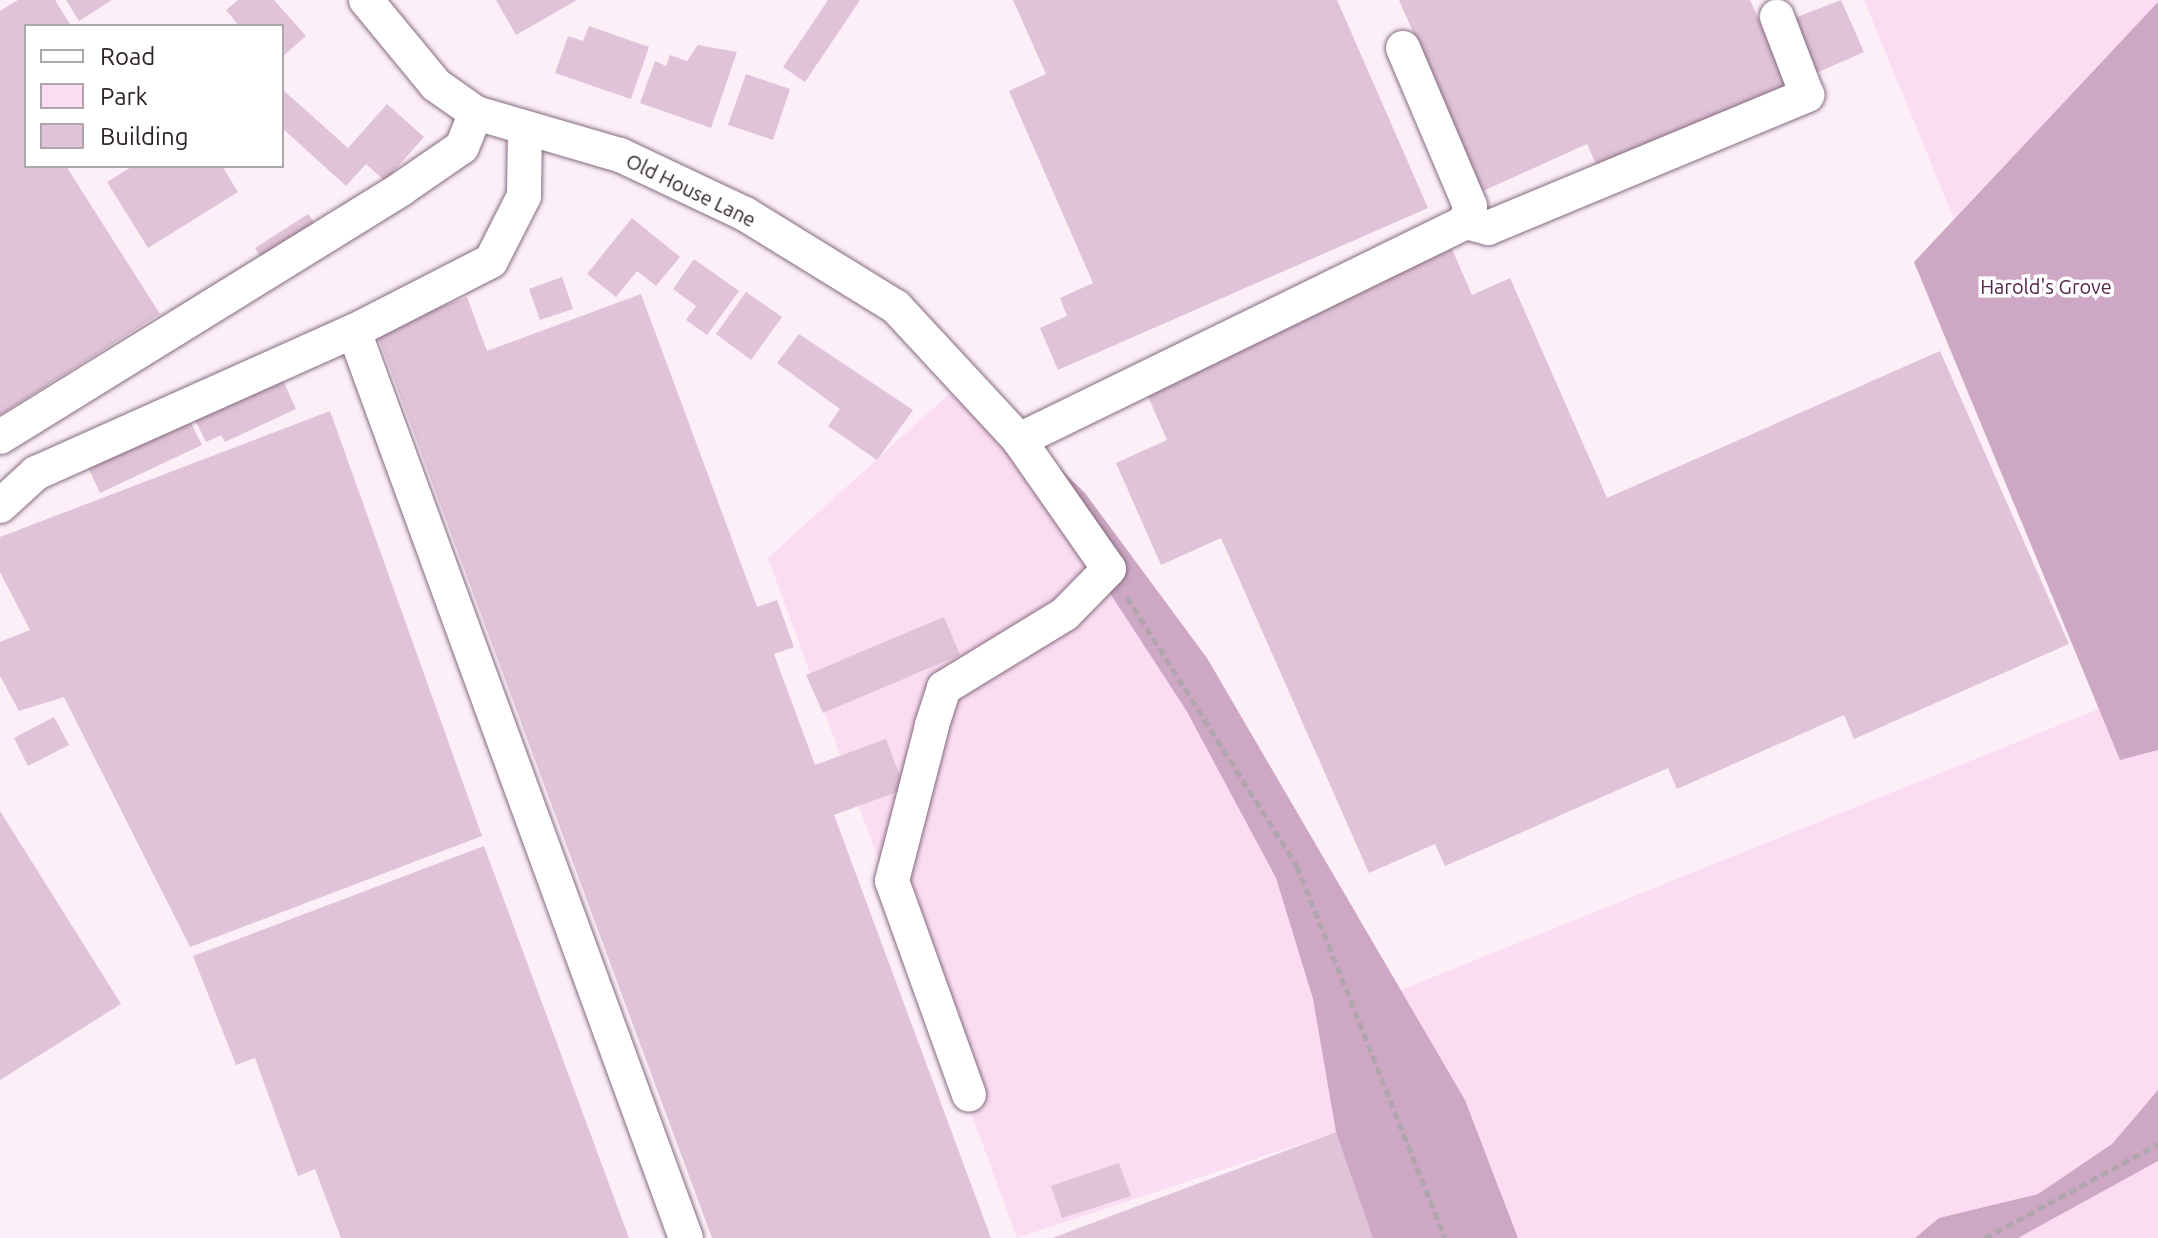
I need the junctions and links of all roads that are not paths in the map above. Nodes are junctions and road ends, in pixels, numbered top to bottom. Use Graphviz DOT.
graph roads {
  1 [pos="366,0"];
  2 [pos="1777,17"];
  3 [pos="1403,48"];
  4 [pos="476,113"];
  5 [pos="525,130"];
  6 [pos="1466,222"];
  7 [pos="354,331"];
  8 [pos="1009,430"];
  9 [pos="0,437"];
  10 [pos="0,506"];
  11 [pos="969,1095"];
  12 [pos="686,1238"];
  1 -- 4 [label="street, Old House Lane"];
  2 -- 6 [label="street"];
  3 -- 6 [label="street"];
  4 -- 5 [label="street, Old House Lane"];
  4 -- 9 [label="street"];
  5 -- 7 [label="street"];
  5 -- 8 [label="street, Old House Lane"];
  6 -- 8 [label="street"];
  7 -- 10 [label="street"];
  7 -- 12 [label="street"];
  8 -- 11 [label="street, Old House Lane"];
}
